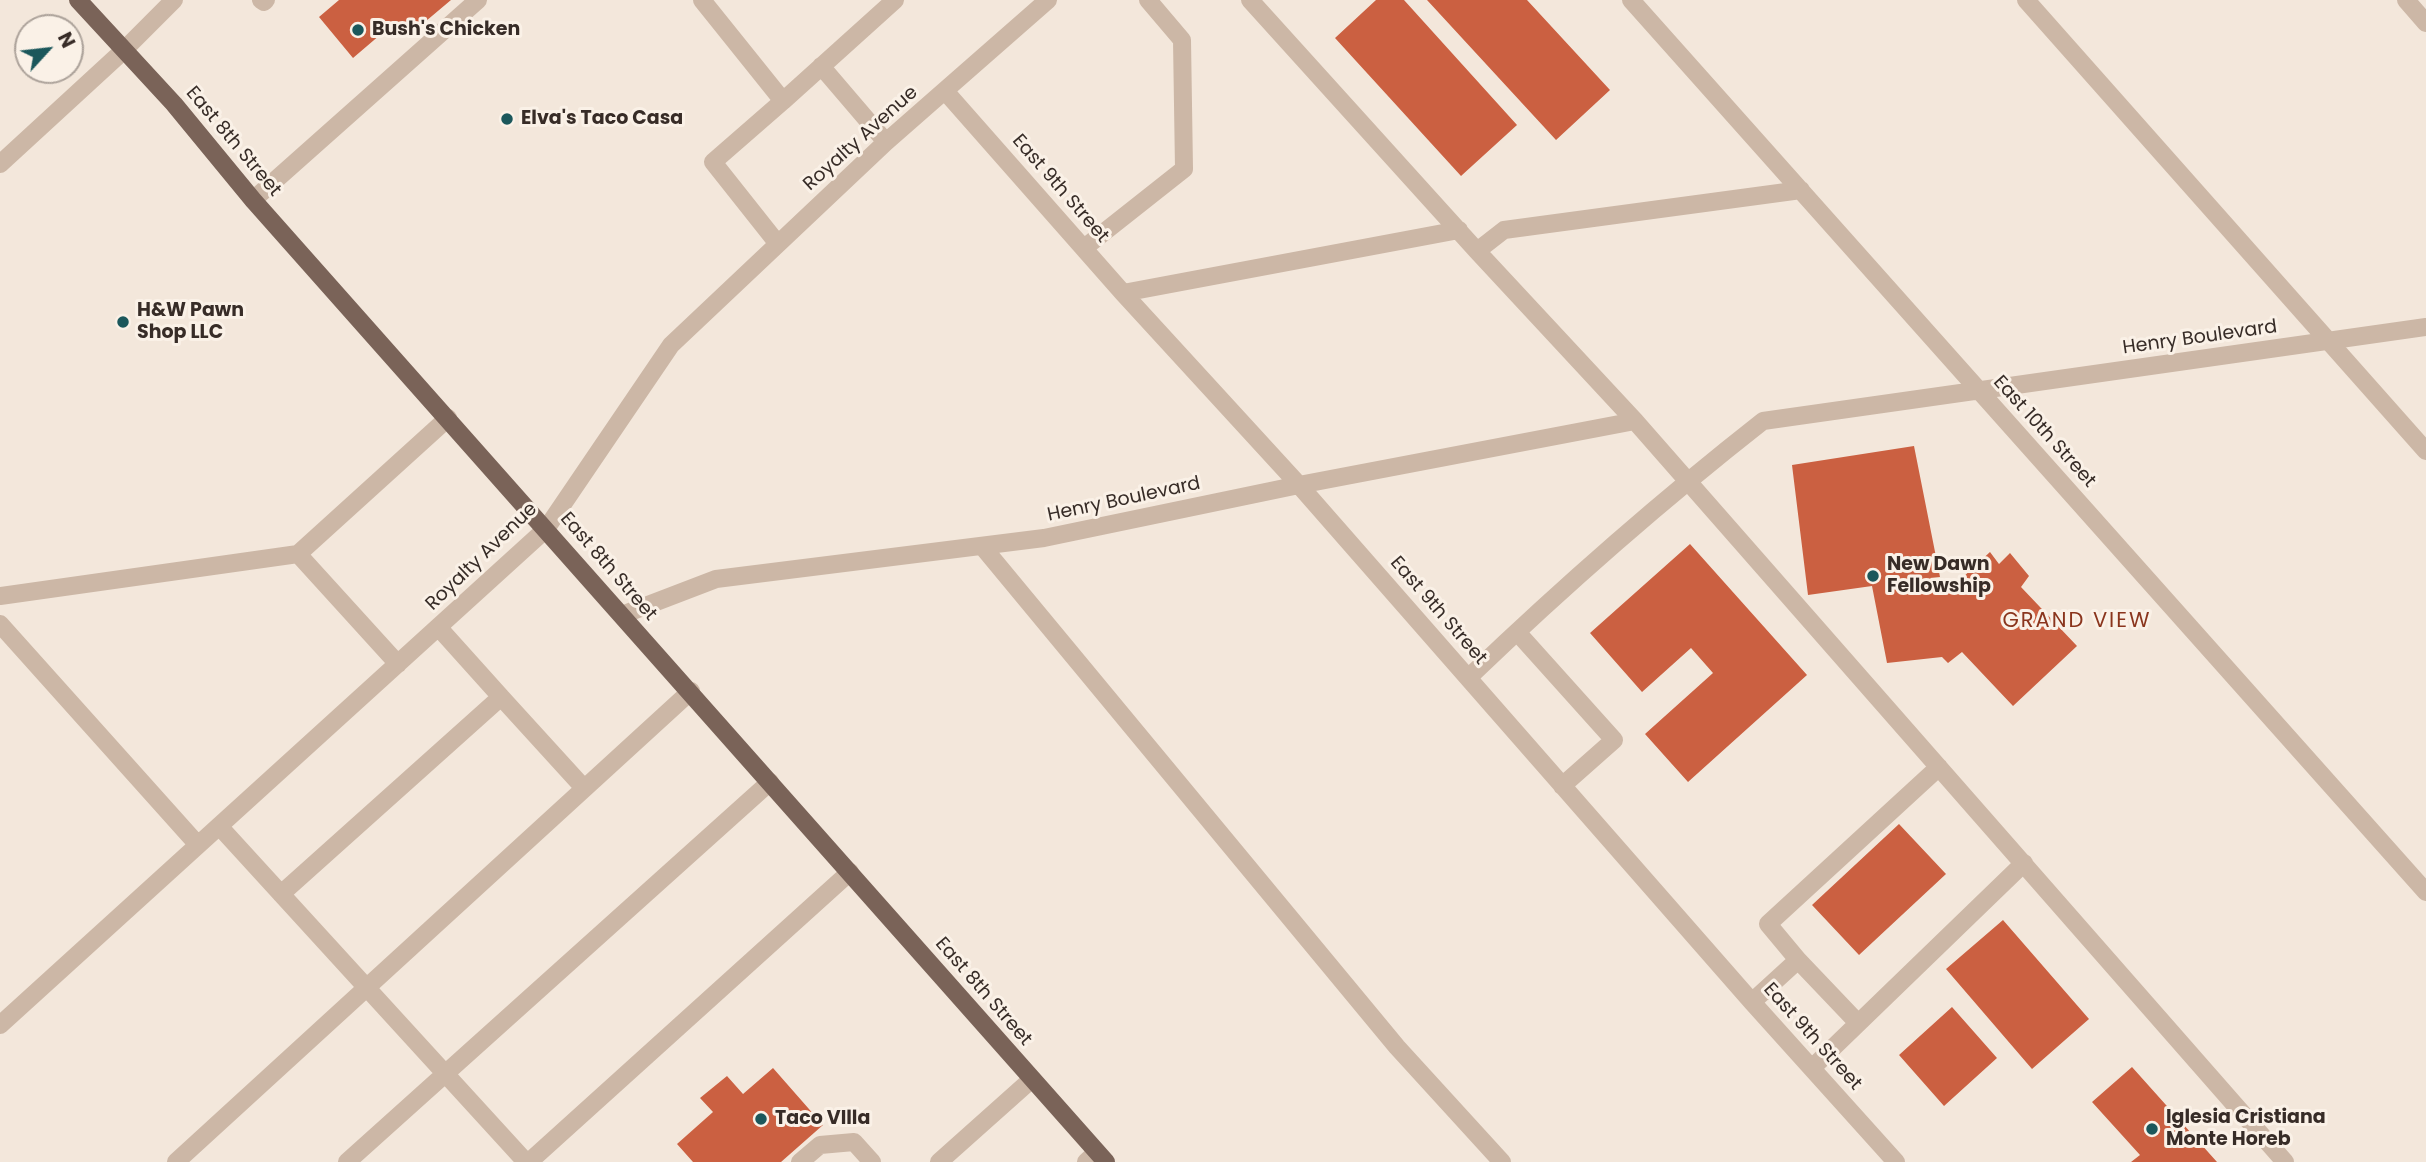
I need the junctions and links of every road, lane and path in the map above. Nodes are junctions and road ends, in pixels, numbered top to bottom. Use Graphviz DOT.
graph roads {
  1 [pos="78,0"];
  2 [pos="174,0"];
  3 [pos="478,0"];
  4 [pos="702,0"];
  5 [pos="895,0"];
  6 [pos="1048,0"];
  7 [pos="1148,0"];
  8 [pos="1250,0"];
  9 [pos="1631,0"];
  10 [pos="2026,0"];
  11 [pos="2406,0"];
  12 [pos="2426,23"];
  13 [pos="123,51"];
  14 [pos="821,66"];
  15 [pos="945,91"];
  16 [pos="783,101"];
  17 [pos="886,142"];
  18 [pos="0,163"];
  19 [pos="1801,190"];
  20 [pos="253,201"];
  21 [pos="1459,230"];
  22 [pos="778,244"];
  23 [pos="1084,248"];
  24 [pos="1477,251"];
  25 [pos="1123,293"];
  26 [pos="2426,327"];
  27 [pos="2328,341"];
  28 [pos="1980,391"];
  29 [pos="448,418"];
  30 [pos="1635,421"];
  31 [pos="2426,451"];
  32 [pos="1688,480"];
  33 [pos="1299,485"];
  34 [pos="546,529"];
  35 [pos="982,546"];
  36 [pos="298,554"];
  37 [pos="0,596"];
  38 [pos="622,615"];
  39 [pos="0,624"];
  40 [pos="439,628"];
  41 [pos="1517,632"];
  42 [pos="398,664"];
  43 [pos="1468,678"];
  44 [pos="691,691"];
  45 [pos="501,697"];
  46 [pos="1939,767"];
  47 [pos="770,782"];
  48 [pos="1562,786"];
  49 [pos="583,787"];
  50 [pos="219,826"];
  51 [pos="198,845"];
  52 [pos="2024,863"];
  53 [pos="850,872"];
  54 [pos="2426,892"];
  55 [pos="281,894"];
  56 [pos="1798,960"];
  57 [pos="366,987"];
  58 [pos="1752,1002"];
  59 [pos="1858,1023"];
  60 [pos="0,1025"];
  61 [pos="1812,1068"];
  62 [pos="444,1073"];
  63 [pos="1032,1079"];
  64 [pos="1096,1159"];
  65 [pos="176,1162"];
  66 [pos="347,1162"];
  67 [pos="527,1162"];
  68 [pos="800,1162"];
  69 [pos="872,1162"];
  70 [pos="939,1162"];
  71 [pos="1502,1162"];
  72 [pos="1896,1162"];
  73 [pos="2285,1162"];
  1 -- 13 [label="main road, East 8th Street"];
  2 -- 13 [label="street"];
  3 -- 20 [label="street"];
  4 -- 16 [label="street"];
  5 -- 14 [label="street"];
  6 -- 15 [label="street, Royalty Avenue"];
  7 -- 23 [label="street"];
  8 -- 21 [label="street"];
  9 -- 19 [label="street, East 10th Street"];
  10 -- 27 [label="street"];
  11 -- 12 [label="street"];
  13 -- 18 [label="street"];
  13 -- 20 [label="main road, East 8th Street"];
  14 -- 16 [label="street"];
  14 -- 17 [label="street"];
  15 -- 17 [label="street, Royalty Avenue"];
  15 -- 23 [label="street, East 9th Street"];
  16 -- 22 [label="street"];
  17 -- 22 [label="street, Royalty Avenue"];
  19 -- 24 [label="street"];
  19 -- 28 [label="street, East 10th Street"];
  20 -- 29 [label="main road, East 8th Street"];
  21 -- 24 [label="street"];
  21 -- 25 [label="street"];
  22 -- 34 [label="street, Royalty Avenue"];
  23 -- 25 [label="street, East 9th Street"];
  24 -- 30 [label="street"];
  25 -- 33 [label="street, East 9th Street"];
  26 -- 27 [label="street, Henry Boulevard"];
  27 -- 28 [label="street, Henry Boulevard"];
  27 -- 31 [label="street"];
  28 -- 32 [label="street, Henry Boulevard"];
  28 -- 54 [label="street, East 10th Street"];
  29 -- 34 [label="main road, East 8th Street"];
  29 -- 36 [label="street"];
  30 -- 32 [label="street"];
  30 -- 33 [label="street, Henry Boulevard"];
  32 -- 41 [label="street, Henry Boulevard"];
  32 -- 46 [label="street"];
  33 -- 35 [label="street, Henry Boulevard"];
  33 -- 43 [label="street, East 9th Street"];
  34 -- 38 [label="main road, East 8th Street"];
  34 -- 40 [label="street, Royalty Avenue"];
  35 -- 38 [label="street, Henry Boulevard"];
  35 -- 71 [label="street"];
  36 -- 37 [label="street"];
  36 -- 42 [label="street"];
  38 -- 44 [label="main road, East 8th Street"];
  39 -- 51 [label="street"];
  40 -- 42 [label="street, Royalty Avenue"];
  40 -- 45 [label="street"];
  41 -- 43 [label="street, Henry Boulevard"];
  41 -- 48 [label="street"];
  42 -- 50 [label="street, Royalty Avenue"];
  43 -- 48 [label="street, East 9th Street"];
  44 -- 47 [label="main road, East 8th Street"];
  44 -- 49 [label="street"];
  45 -- 49 [label="street"];
  45 -- 55 [label="street"];
  46 -- 52 [label="street"];
  46 -- 56 [label="street"];
  47 -- 53 [label="main road, East 8th Street"];
  47 -- 62 [label="street"];
  48 -- 58 [label="street, East 9th Street"];
  49 -- 57 [label="street"];
  50 -- 51 [label="street, Royalty Avenue"];
  50 -- 55 [label="street"];
  51 -- 60 [label="street, Royalty Avenue"];
  52 -- 59 [label="street"];
  52 -- 73 [label="street"];
  53 -- 63 [label="main road, East 8th Street"];
  53 -- 67 [label="street"];
  55 -- 57 [label="street"];
  56 -- 58 [label="street"];
  56 -- 59 [label="street"];
  57 -- 62 [label="street"];
  57 -- 65 [label="street"];
  58 -- 61 [label="street, East 9th Street"];
  59 -- 61 [label="street"];
  61 -- 72 [label="street, East 9th Street"];
  62 -- 66 [label="street"];
  62 -- 67 [label="street"];
  63 -- 64 [label="main road, East 8th Street"];
  63 -- 70 [label="street"];
  68 -- 69 [label="street"];
}
